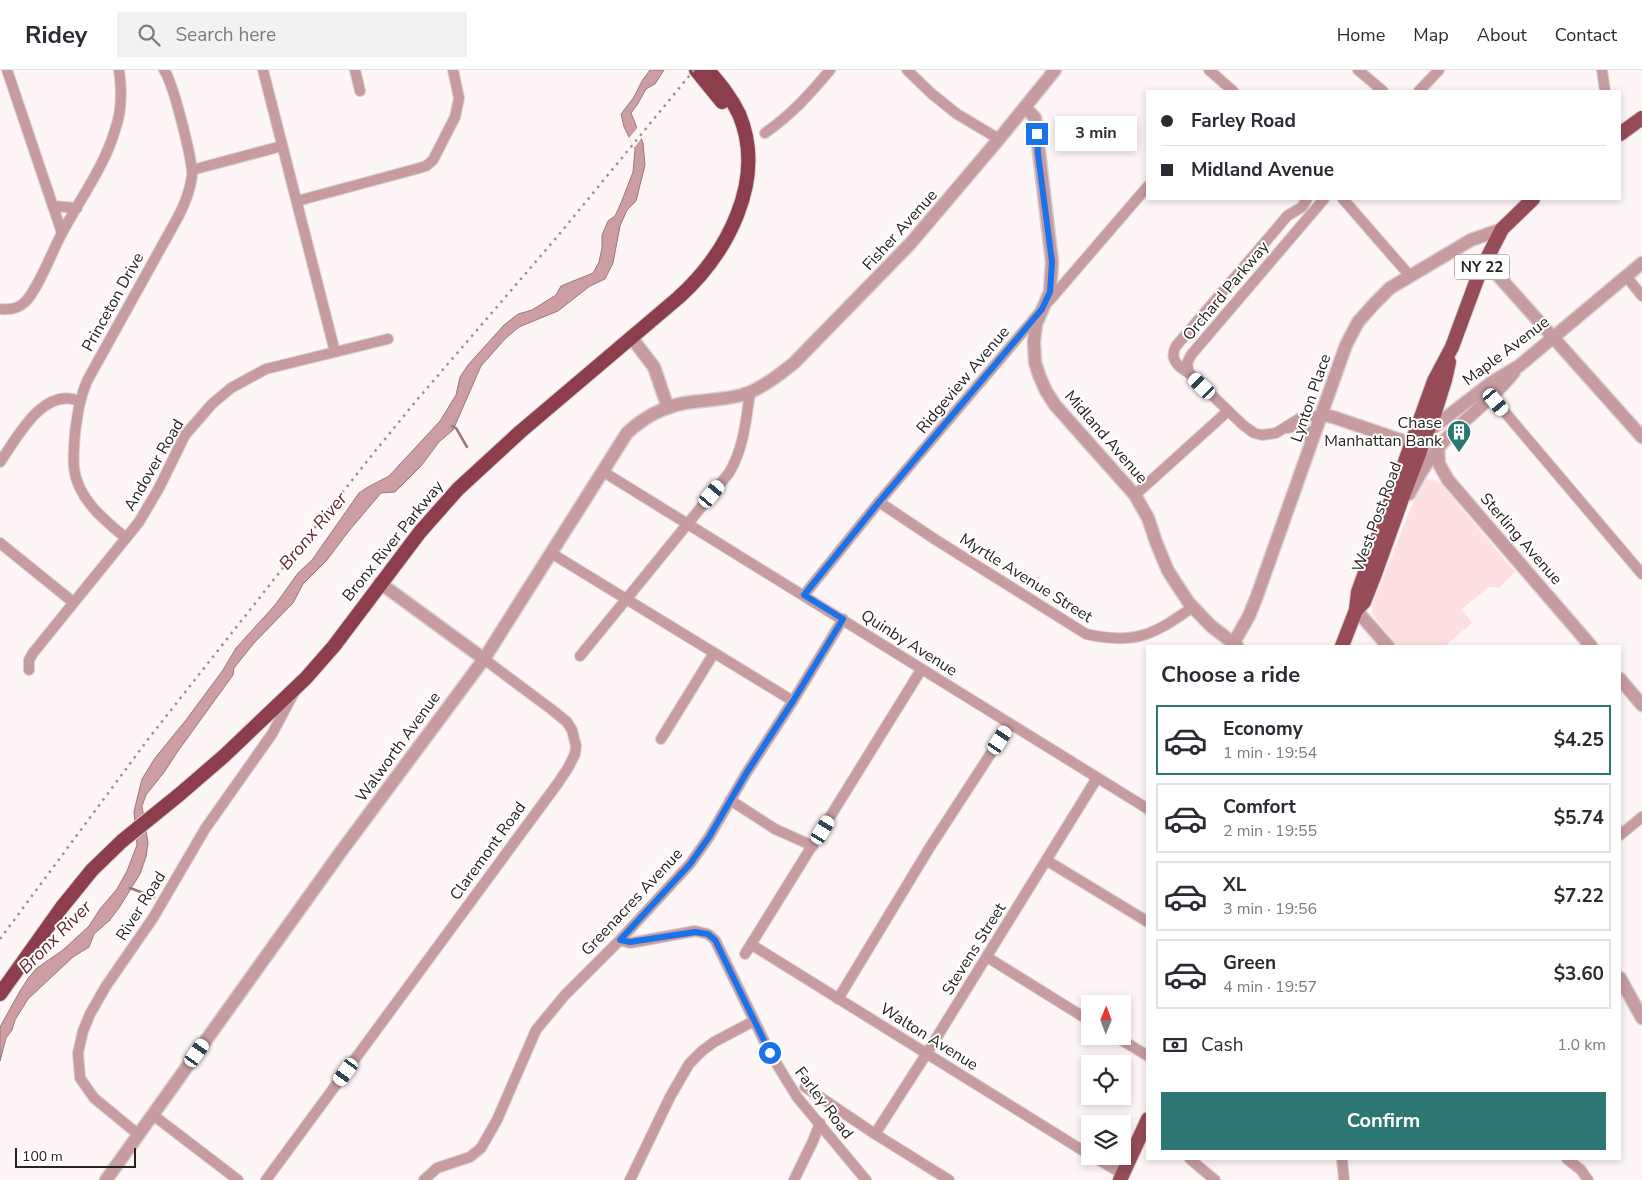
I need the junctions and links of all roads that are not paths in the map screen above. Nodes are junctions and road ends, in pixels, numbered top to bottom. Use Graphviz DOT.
graph roads {
  1 [pos="7,70"];
  2 [pos="119,70"];
  3 [pos="164,70"];
  4 [pos="263,70"];
  5 [pos="355,70"];
  6 [pos="453,70"];
  7 [pos="696,70"];
  8 [pos="708,70"];
  9 [pos="830,70"];
  10 [pos="907,70"];
  11 [pos="1055,70"];
  12 [pos="1209,70"];
  13 [pos="1358,70"];
  14 [pos="1439,70"];
  15 [pos="1602,70"];
  16 [pos="1231,90"];
  17 [pos="1382,90"];
  18 [pos="1420,90"];
  19 [pos="1605,90"];
  20 [pos="360,92"];
  21 [pos="727,101"];
  22 [pos="1025,107"];
  23 [pos="1642,118"];
  24 [pos="1622,128"];
  25 [pos="765,133"];
  26 [pos="999,139"];
  27 [pos="282,146"];
  28 [pos="192,170"];
  29 [pos="1146,188"];
  30 [pos="1323,200"];
  31 [pos="1344,200"];
  32 [pos="1532,200"];
  33 [pos="296,201"];
  34 [pos="1305,203"];
  35 [pos="53,206"];
  36 [pos="77,208"];
  37 [pos="1502,229"];
  38 [pos="62,233"];
  39 [pos="1485,261"];
  40 [pos="1642,264"];
  41 [pos="1410,276"];
  42 [pos="1626,276"];
  43 [pos="1642,296"];
  44 [pos="0,309"];
  45 [pos="1042,309"];
  46 [pos="631,337"];
  47 [pos="1553,338"];
  48 [pos="388,339"];
  49 [pos="1452,347"];
  50 [pos="335,352"];
  51 [pos="1519,366"];
  52 [pos="1189,373"];
  53 [pos="750,392"];
  54 [pos="1492,397"];
  55 [pos="79,401"];
  56 [pos="668,408"];
  57 [pos="1228,411"];
  58 [pos="1322,415"];
  59 [pos="1283,430"];
  60 [pos="1427,432"];
  61 [pos="1642,437"];
  62 [pos="1412,444"];
  63 [pos="1438,448"];
  64 [pos="1310,450"];
  65 [pos="0,462"];
  66 [pos="602,471"];
  67 [pos="1418,478"];
  68 [pos="1448,480"];
  69 [pos="1135,495"];
  70 [pos="879,502"];
  71 [pos="1395,519"];
  72 [pos="687,524"];
  73 [pos="126,538"];
  74 [pos="0,544"];
  75 [pos="551,553"];
  76 [pos="1642,574"];
  77 [pos="376,580"];
  78 [pos="804,595"];
  79 [pos="626,599"];
  80 [pos="73,602"];
  81 [pos="1193,608"];
  82 [pos="1356,610"];
  83 [pos="843,619"];
  84 [pos="1233,645"];
  85 [pos="1234,645"];
  86 [pos="1342,645"];
  87 [pos="1387,645"];
  88 [pos="1590,645"];
  89 [pos="714,653"];
  90 [pos="580,656"];
  91 [pos="484,659"];
  92 [pos="29,670"];
  93 [pos="921,670"];
  94 [pos="1621,680"];
  95 [pos="296,688"];
  96 [pos="793,701"];
  97 [pos="1642,705"];
  98 [pos="1010,724"];
  99 [pos="661,740"];
  100 [pos="1097,778"];
  101 [pos="730,800"];
  102 [pos="1146,805"];
  103 [pos="1642,817"];
  104 [pos="134,826"];
  105 [pos="1621,834"];
  106 [pos="813,846"];
  107 [pos="1046,860"];
  108 [pos="1146,921"];
  109 [pos="620,940"];
  110 [pos="752,945"];
  111 [pos="745,954"];
  112 [pos="987,957"];
  113 [pos="0,977"];
  114 [pos="1621,980"];
  115 [pos="0,994"];
  116 [pos="838,999"];
  117 [pos="1081,1015"];
  118 [pos="1642,1018"];
  119 [pos="754,1021"];
  120 [pos="1130,1045"];
  121 [pos="927,1053"];
  122 [pos="1146,1055"];
  123 [pos="805,1087"];
  124 [pos="153,1116"];
  125 [pos="820,1123"];
  126 [pos="1146,1123"];
  127 [pos="875,1134"];
  128 [pos="139,1135"];
  129 [pos="1081,1150"];
  130 [pos="1191,1160"];
  131 [pos="1342,1160"];
  132 [pos="1568,1160"];
  133 [pos="1104,1165"];
  134 [pos="1122,1177"];
  135 [pos="106,1180"];
  136 [pos="238,1180"];
  137 [pos="266,1180"];
  138 [pos="424,1180"];
  139 [pos="630,1180"];
  140 [pos="794,1180"];
  141 [pos="866,1180"];
  142 [pos="949,1180"];
  143 [pos="1216,1180"];
  144 [pos="1344,1180"];
  145 [pos="1588,1180"];
  1 -- 35 [label="street"];
  2 -- 36 [label="street"];
  3 -- 28 [label="street, Princeton Drive"];
  4 -- 27 [label="street"];
  5 -- 20 [label="street"];
  6 -- 33 [label="street"];
  7 -- 21 [label="highway, Bronx River Parkway"];
  8 -- 21 [label="highway, Bronx River Parkway"];
  9 -- 25 [label="street"];
  10 -- 26 [label="street"];
  11 -- 22 [label="street, Fisher Avenue"];
  12 -- 16 [label="street"];
  13 -- 17 [label="street"];
  14 -- 18 [label="street"];
  15 -- 19 [label="street"];
  21 -- 46 [label="highway, Bronx River Parkway"];
  21 -- 77 [label="highway, Bronx River Parkway"];
  22 -- 26 [label="street, Fisher Avenue"];
  22 -- 45 [label="street, Midland Avenue"];
  23 -- 24 [label="main road"];
  26 -- 53 [label="street, Fisher Avenue"];
  27 -- 28 [label="street"];
  27 -- 33 [label="street"];
  28 -- 55 [label="street, Princeton Drive"];
  29 -- 45 [label="street, Ridgeview Avenue"];
  30 -- 52 [label="street, Orchard Parkway"];
  31 -- 41 [label="street"];
  32 -- 37 [label="main road, West Post Road / NY 22"];
  33 -- 50 [label="street"];
  34 -- 52 [label="street, Orchard Parkway"];
  35 -- 36 [label="street"];
  35 -- 38 [label="street"];
  36 -- 38 [label="street"];
  37 -- 39 [label="main road, West Post Road / NY 22"];
  37 -- 41 [label="street, Lynton Place"];
  38 -- 44 [label="street"];
  39 -- 47 [label="street"];
  39 -- 49 [label="main road, West Post Road / NY 22"];
  40 -- 42 [label="street, Maple Avenue"];
  41 -- 58 [label="street, Lynton Place"];
  42 -- 43 [label="street"];
  42 -- 47 [label="street, Maple Avenue"];
  45 -- 69 [label="street, Midland Avenue"];
  45 -- 70 [label="street, Ridgeview Avenue"];
  46 -- 56 [label="street"];
  46 -- 77 [label="highway, Bronx River Parkway"];
  47 -- 51 [label="street, Maple Avenue"];
  47 -- 61 [label="street"];
  48 -- 50 [label="street, Andover Road"];
  49 -- 60 [label="main road, West Post Road / NY 22"];
  49 -- 62 [label="main road, West Post Road / NY 22"];
  50 -- 73 [label="street, Andover Road"];
  51 -- 54 [label="street, Maple Avenue"];
  51 -- 60 [label="street, Maple Avenue"];
  52 -- 57 [label="street"];
  53 -- 56 [label="street, Walworth Avenue"];
  53 -- 72 [label="street"];
  54 -- 63 [label="street, Maple Avenue"];
  54 -- 76 [label="street"];
  55 -- 65 [label="street"];
  55 -- 73 [label="street, Princeton Drive"];
  56 -- 66 [label="street, Walworth Avenue"];
  57 -- 59 [label="street"];
  57 -- 69 [label="street"];
  58 -- 59 [label="street"];
  58 -- 62 [label="street"];
  58 -- 64 [label="street, Lynton Place"];
  59 -- 64 [label="street"];
  60 -- 62 [label="street, Maple Avenue"];
  60 -- 71 [label="main road, West Post Road / NY 22"];
  62 -- 82 [label="main road, West Post Road / NY 22"];
  63 -- 67 [label="street, Maple Avenue"];
  63 -- 68 [label="street, Sterling Avenue"];
  64 -- 85 [label="street, Lynton Place"];
  66 -- 72 [label="street, Quinby Avenue"];
  66 -- 75 [label="street, Walworth Avenue"];
  67 -- 68 [label="street"];
  67 -- 71 [label="street, Maple Avenue"];
  68 -- 88 [label="street, Sterling Avenue"];
  69 -- 81 [label="street, Midland Avenue"];
  70 -- 78 [label="street, Ridgeview Avenue"];
  70 -- 81 [label="street, Myrtle Avenue Street"];
  71 -- 82 [label="main road, West Post Road / NY 22"];
  72 -- 78 [label="street, Quinby Avenue"];
  72 -- 79 [label="street"];
  73 -- 80 [label="street, Andover Road"];
  74 -- 80 [label="street"];
  75 -- 79 [label="street"];
  75 -- 91 [label="street, Walworth Avenue"];
  77 -- 91 [label="street, Claremont Road"];
  77 -- 95 [label="highway, Bronx River Parkway"];
  77 -- 104 [label="highway, Bronx River Parkway"];
  78 -- 83 [label="street, Quinby Avenue"];
  79 -- 89 [label="street"];
  79 -- 90 [label="street"];
  80 -- 92 [label="street, Andover Road"];
  81 -- 84 [label="street, Midland Avenue"];
  82 -- 86 [label="main road, West Post Road / NY 22"];
  82 -- 87 [label="street"];
  83 -- 93 [label="street, Quinby Avenue"];
  83 -- 96 [label="street, Greenacres Avenue"];
  89 -- 96 [label="street"];
  89 -- 99 [label="street"];
  91 -- 124 [label="street, Walworth Avenue"];
  91 -- 137 [label="street, Claremont Road"];
  93 -- 98 [label="street, Quinby Avenue"];
  93 -- 106 [label="street"];
  94 -- 97 [label="street"];
  95 -- 104 [label="highway, Bronx River Parkway"];
  95 -- 128 [label="street, River Road"];
  96 -- 101 [label="street, Greenacres Avenue"];
  98 -- 100 [label="street, Quinby Avenue"];
  98 -- 116 [label="street"];
  100 -- 102 [label="street, Quinby Avenue"];
  100 -- 107 [label="street, Stevens Street"];
  101 -- 106 [label="street"];
  101 -- 109 [label="street, Greenacres Avenue"];
  103 -- 105 [label="street"];
  104 -- 113 [label="highway, Bronx River Parkway"];
  104 -- 115 [label="highway, Bronx River Parkway"];
  106 -- 110 [label="street"];
  107 -- 108 [label="street"];
  107 -- 112 [label="street, Stevens Street"];
  109 -- 119 [label="street, Farley Road"];
  109 -- 138 [label="street, Greenacres Avenue"];
  110 -- 111 [label="street"];
  110 -- 116 [label="street, Walton Avenue"];
  112 -- 117 [label="street"];
  112 -- 121 [label="street, Stevens Street"];
  114 -- 118 [label="street"];
  116 -- 121 [label="street, Walton Avenue"];
  119 -- 125 [label="street, Farley Road"];
  119 -- 139 [label="street"];
  120 -- 122 [label="street"];
  121 -- 127 [label="street, Stevens Street"];
  121 -- 129 [label="street, Walton Avenue"];
  123 -- 127 [label="street"];
  124 -- 128 [label="street, Walworth Avenue"];
  124 -- 136 [label="street"];
  125 -- 140 [label="street"];
  125 -- 141 [label="street, Farley Road"];
  126 -- 134 [label="main road"];
  127 -- 142 [label="street"];
  128 -- 135 [label="street, Walworth Avenue"];
  130 -- 143 [label="street"];
  131 -- 144 [label="street"];
  132 -- 145 [label="street"];
  133 -- 134 [label="street, Walton Avenue"];
}
